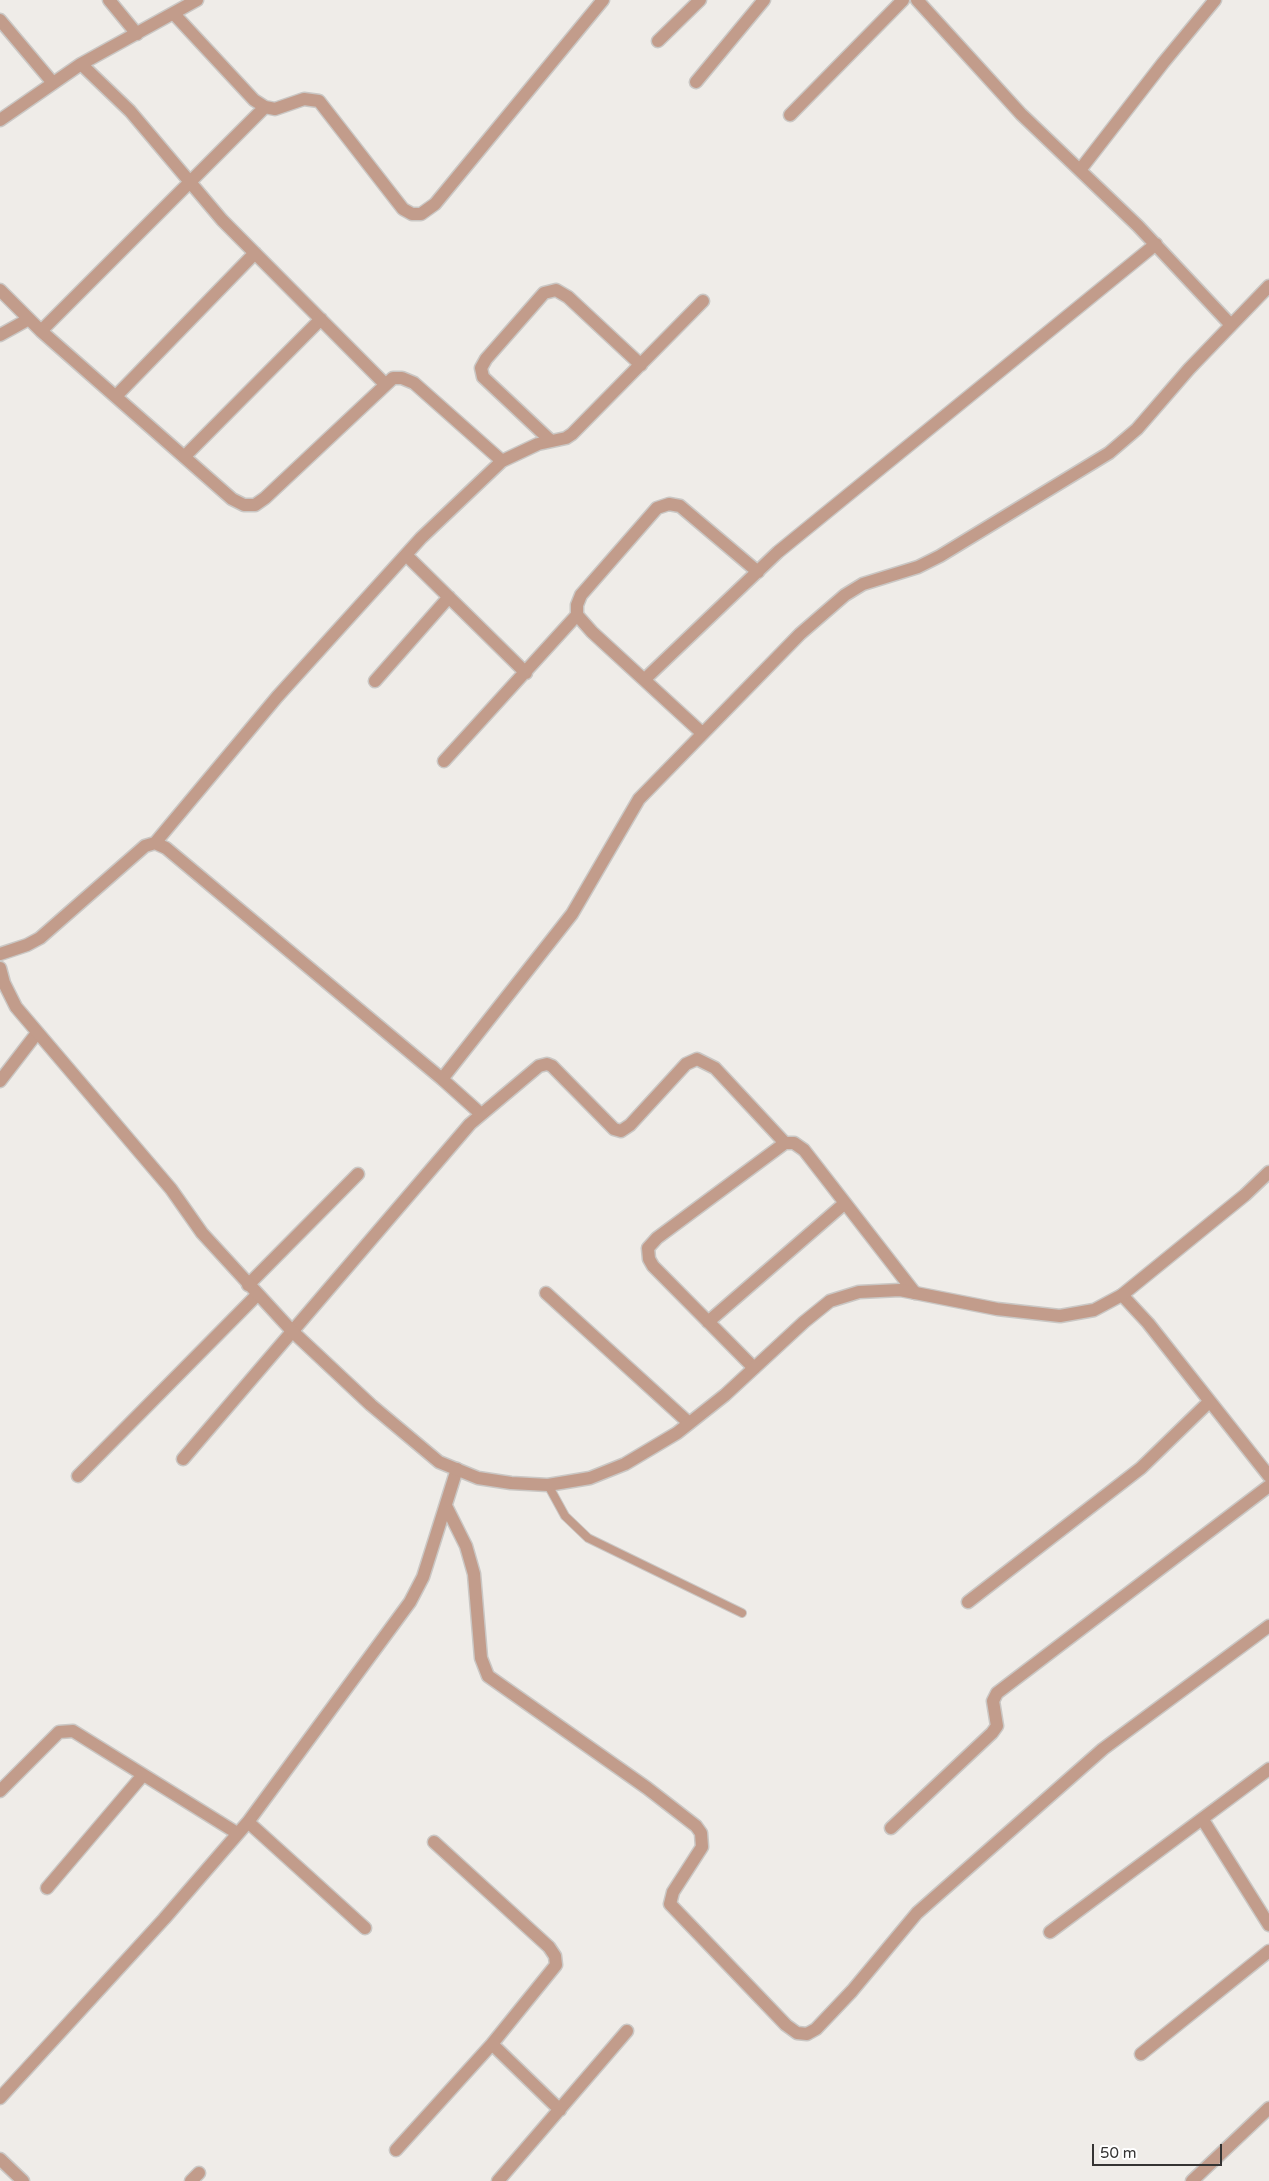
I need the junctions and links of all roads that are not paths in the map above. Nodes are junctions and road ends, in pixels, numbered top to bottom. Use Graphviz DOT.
graph roads {
  1 [pos="109,0"];
  2 [pos="197,0"];
  3 [pos="603,0"];
  4 [pos="700,0"];
  5 [pos="764,0"];
  6 [pos="903,0"];
  7 [pos="917,0"];
  8 [pos="1215,0"];
  9 [pos="174,14"];
  10 [pos="0,20"];
  11 [pos="137,34"];
  12 [pos="658,41"];
  13 [pos="81,64"];
  14 [pos="696,82"];
  15 [pos="53,83"];
  16 [pos="265,108"];
  17 [pos="790,114"];
  18 [pos="0,120"];
  19 [pos="1080,170"];
  20 [pos="191,183"];
  21 [pos="1156,244"];
  22 [pos="255,253"];
  23 [pos="1269,286"];
  24 [pos="0,290"];
  25 [pos="704,302"];
  26 [pos="29,319"];
  27 [pos="321,319"];
  28 [pos="1231,325"];
  29 [pos="42,331"];
  30 [pos="0,335"];
  31 [pos="641,365"];
  32 [pos="385,384"];
  33 [pos="116,396"];
  34 [pos="551,441"];
  35 [pos="184,457"];
  36 [pos="502,461"];
  37 [pos="406,555"];
  38 [pos="758,572"];
  39 [pos="449,597"];
  40 [pos="577,615"];
  41 [pos="526,672"];
  42 [pos="645,679"];
  43 [pos="375,681"];
  44 [pos="702,732"];
  45 [pos="444,761"];
  46 [pos="155,843"];
  47 [pos="0,954"];
  48 [pos="0,968"];
  49 [pos="37,1033"];
  50 [pos="442,1079"];
  51 [pos="0,1081"];
  52 [pos="481,1114"];
  53 [pos="785,1142"];
  54 [pos="1269,1172"];
  55 [pos="358,1174"];
  56 [pos="845,1203"];
  57 [pos="248,1285"];
  58 [pos="546,1293"];
  59 [pos="915,1293"];
  60 [pos="257,1295"];
  61 [pos="1122,1295"];
  62 [pos="708,1322"];
  63 [pos="292,1331"];
  64 [pos="754,1368"];
  65 [pos="1209,1402"];
  66 [pos="689,1423"];
  67 [pos="183,1459"];
  68 [pos="457,1469"];
  69 [pos="78,1476"];
  70 [pos="1269,1476"];
  71 [pos="548,1485"];
  72 [pos="1269,1486"];
  73 [pos="446,1506"];
  74 [pos="968,1602"];
  75 [pos="742,1613"];
  76 [pos="1269,1626"];
  77 [pos="1269,1769"];
  78 [pos="143,1775"];
  79 [pos="0,1791"];
  80 [pos="1203,1820"];
  81 [pos="248,1822"];
  82 [pos="891,1828"];
  83 [pos="237,1833"];
  84 [pos="434,1842"];
  85 [pos="47,1888"];
  86 [pos="1269,1925"];
  87 [pos="365,1928"];
  88 [pos="1050,1932"];
  89 [pos="1269,1951"];
  90 [pos="627,2031"];
  91 [pos="492,2044"];
  92 [pos="1141,2054"];
  93 [pos="0,2098"];
  94 [pos="1269,2108"];
  95 [pos="560,2110"];
  96 [pos="396,2150"];
  97 [pos="0,2159"];
  98 [pos="23,2181"];
  99 [pos="498,2181"];
  100 [pos="1192,2181"];
  1 -- 11 [label="street"];
  2 -- 9 [label="street"];
  3 -- 16 [label="street"];
  4 -- 12 [label="street"];
  5 -- 14 [label="street"];
  6 -- 17 [label="street"];
  7 -- 19 [label="street"];
  8 -- 19 [label="street"];
  9 -- 11 [label="street"];
  9 -- 16 [label="street"];
  10 -- 15 [label="street"];
  11 -- 13 [label="street"];
  13 -- 15 [label="street"];
  13 -- 20 [label="street"];
  15 -- 18 [label="street"];
  16 -- 20 [label="street"];
  19 -- 21 [label="street"];
  20 -- 22 [label="street"];
  20 -- 29 [label="street"];
  21 -- 28 [label="street"];
  21 -- 38 [label="street"];
  22 -- 27 [label="street"];
  22 -- 33 [label="street"];
  23 -- 28 [label="street"];
  24 -- 26 [label="street"];
  25 -- 31 [label="street"];
  26 -- 29 [label="street"];
  26 -- 30 [label="street"];
  27 -- 32 [label="street"];
  27 -- 35 [label="street"];
  28 -- 44 [label="street"];
  29 -- 33 [label="street"];
  31 -- 34 [label="street"];
  31 -- 34 [label="street"];
  32 -- 35 [label="street"];
  32 -- 36 [label="street"];
  33 -- 35 [label="street"];
  34 -- 36 [label="street"];
  36 -- 37 [label="street"];
  37 -- 39 [label="street"];
  37 -- 46 [label="street"];
  38 -- 40 [label="street"];
  38 -- 42 [label="street"];
  39 -- 41 [label="street"];
  39 -- 43 [label="street"];
  40 -- 41 [label="street"];
  40 -- 42 [label="street"];
  41 -- 45 [label="street"];
  42 -- 44 [label="street"];
  44 -- 50 [label="street"];
  46 -- 47 [label="street"];
  46 -- 50 [label="street"];
  48 -- 49 [label="street"];
  49 -- 51 [label="street"];
  49 -- 57 [label="street"];
  50 -- 52 [label="street"];
  52 -- 53 [label="street"];
  52 -- 63 [label="street"];
  53 -- 56 [label="street"];
  53 -- 62 [label="street"];
  54 -- 61 [label="street"];
  55 -- 57 [label="street"];
  56 -- 59 [label="street"];
  56 -- 62 [label="street"];
  57 -- 60 [label="street"];
  58 -- 66 [label="street"];
  59 -- 61 [label="street"];
  59 -- 64 [label="street"];
  60 -- 63 [label="street"];
  60 -- 69 [label="street"];
  61 -- 65 [label="street"];
  62 -- 64 [label="street"];
  63 -- 67 [label="street"];
  63 -- 68 [label="street"];
  64 -- 66 [label="street"];
  65 -- 70 [label="street"];
  65 -- 74 [label="street"];
  66 -- 71 [label="street"];
  68 -- 71 [label="street"];
  68 -- 73 [label="street"];
  71 -- 75 [label="lane"];
  72 -- 82 [label="street"];
  73 -- 76 [label="street"];
  73 -- 81 [label="street"];
  77 -- 80 [label="street"];
  78 -- 79 [label="street"];
  78 -- 83 [label="street"];
  78 -- 85 [label="street"];
  80 -- 86 [label="street"];
  80 -- 88 [label="street"];
  81 -- 83 [label="street"];
  81 -- 87 [label="street"];
  83 -- 93 [label="street"];
  84 -- 91 [label="street"];
  89 -- 92 [label="street"];
  90 -- 95 [label="street"];
  91 -- 95 [label="street"];
  91 -- 96 [label="street"];
  94 -- 100 [label="street"];
  95 -- 99 [label="street"];
  97 -- 98 [label="street"];
}
